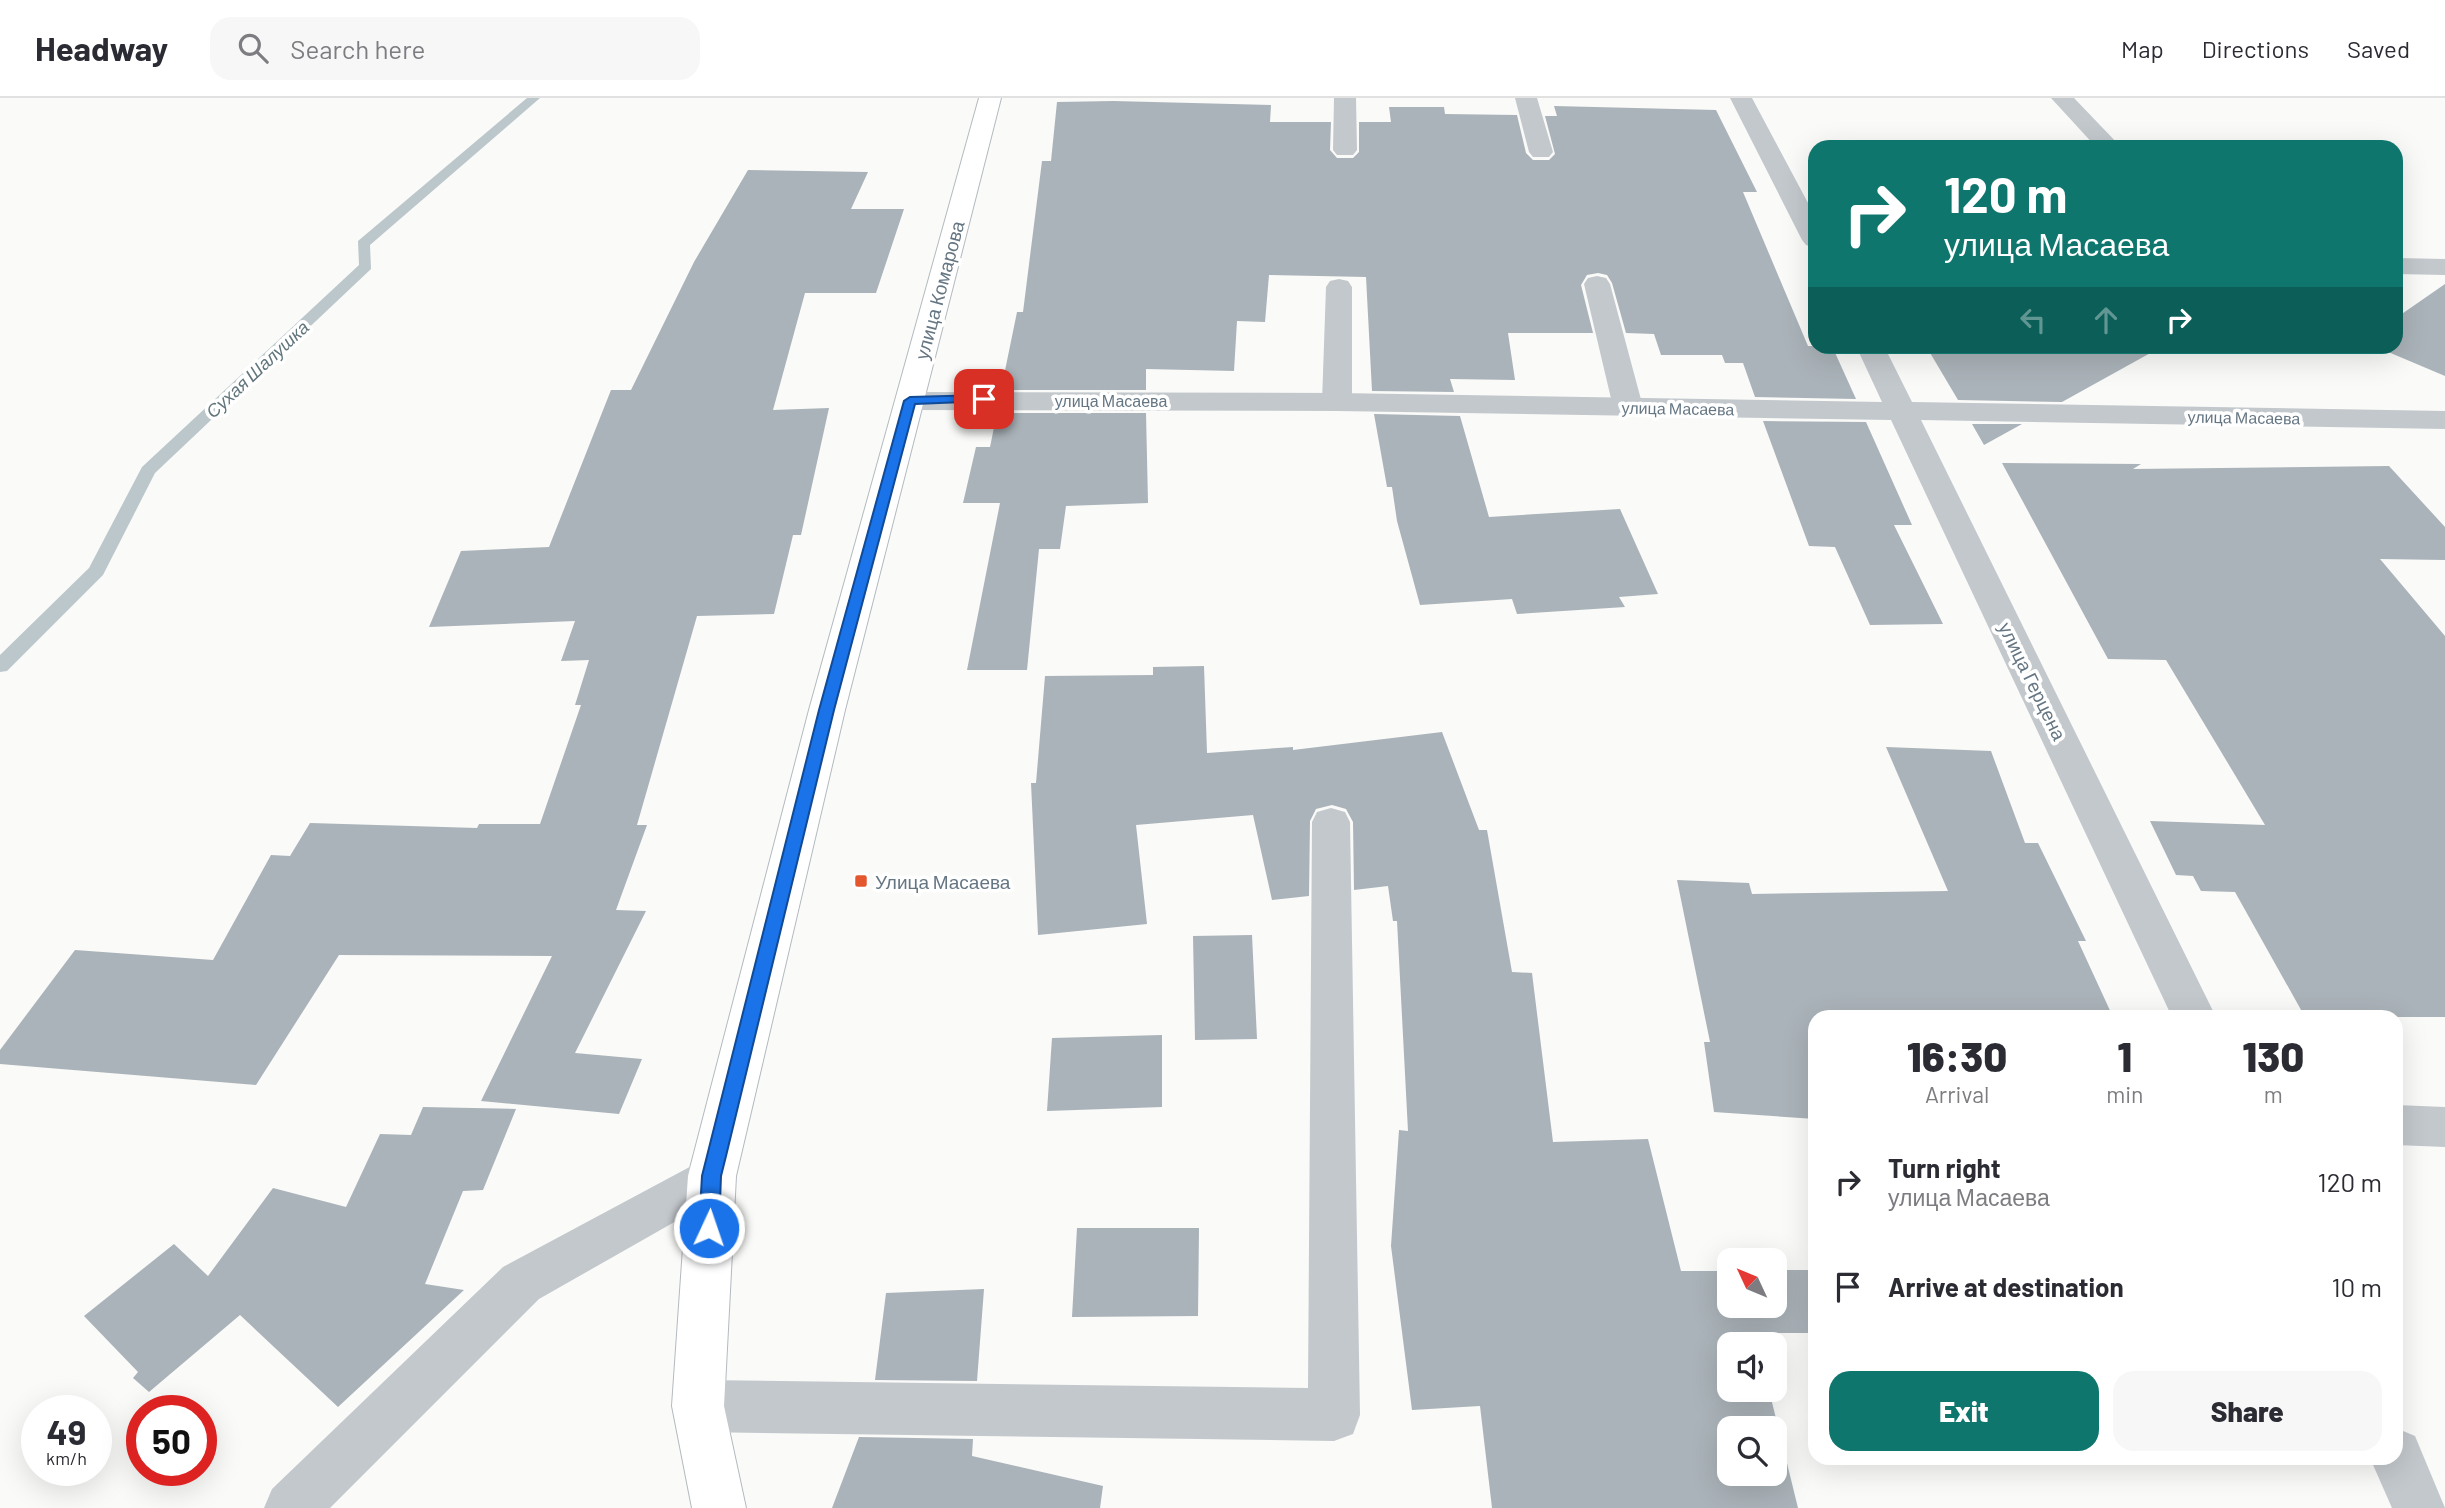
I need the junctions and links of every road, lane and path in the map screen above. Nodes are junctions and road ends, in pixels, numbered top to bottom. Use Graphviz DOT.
graph roads {
  1 [pos="990,98"];
  2 [pos="1345,98"];
  3 [pos="1526,98"];
  4 [pos="1741,98"];
  5 [pos="2062,98"];
  6 [pos="2102,140"];
  7 [pos="1345,150"];
  8 [pos="1541,152"];
  9 [pos="1808,227"];
  10 [pos="2403,266"];
  11 [pos="2445,267"];
  12 [pos="1597,284"];
  13 [pos="1339,287"];
  14 [pos="1874,354"];
  15 [pos="910,401"];
  16 [pos="1337,402"];
  17 [pos="1628,407"];
  18 [pos="1904,413"];
  19 [pos="2445,420"];
  20 [pos="1331,822"];
  21 [pos="2191,1010"];
  22 [pos="2403,1125"];
  23 [pos="2445,1127"];
  24 [pos="712,1176"];
  25 [pos="698,1405"];
  26 [pos="2401,1465"];
  27 [pos="291,1508"];
  28 [pos="719,1508"];
  29 [pos="2420,1508"];
  1 -- 15 [label="main road, улица Комарова"];
  2 -- 7 [label="street"];
  3 -- 8 [label="street"];
  4 -- 9 [label="street"];
  5 -- 6 [label="street"];
  10 -- 11 [label="street"];
  12 -- 17 [label="street"];
  13 -- 16 [label="street"];
  14 -- 18 [label="street, улица Герцена"];
  15 -- 16 [label="street, улица Масаева"];
  15 -- 24 [label="main road, улица Комарова"];
  16 -- 17 [label="street, улица Масаева"];
  17 -- 18 [label="street, улица Масаева"];
  18 -- 19 [label="street, улица Масаева"];
  18 -- 21 [label="street, улица Герцена"];
  20 -- 25 [label="street"];
  22 -- 23 [label="street"];
  24 -- 25 [label="main road, улица Комарова"];
  24 -- 27 [label="street"];
  25 -- 28 [label="main road, улица Комарова"];
  26 -- 29 [label="street"];
}
